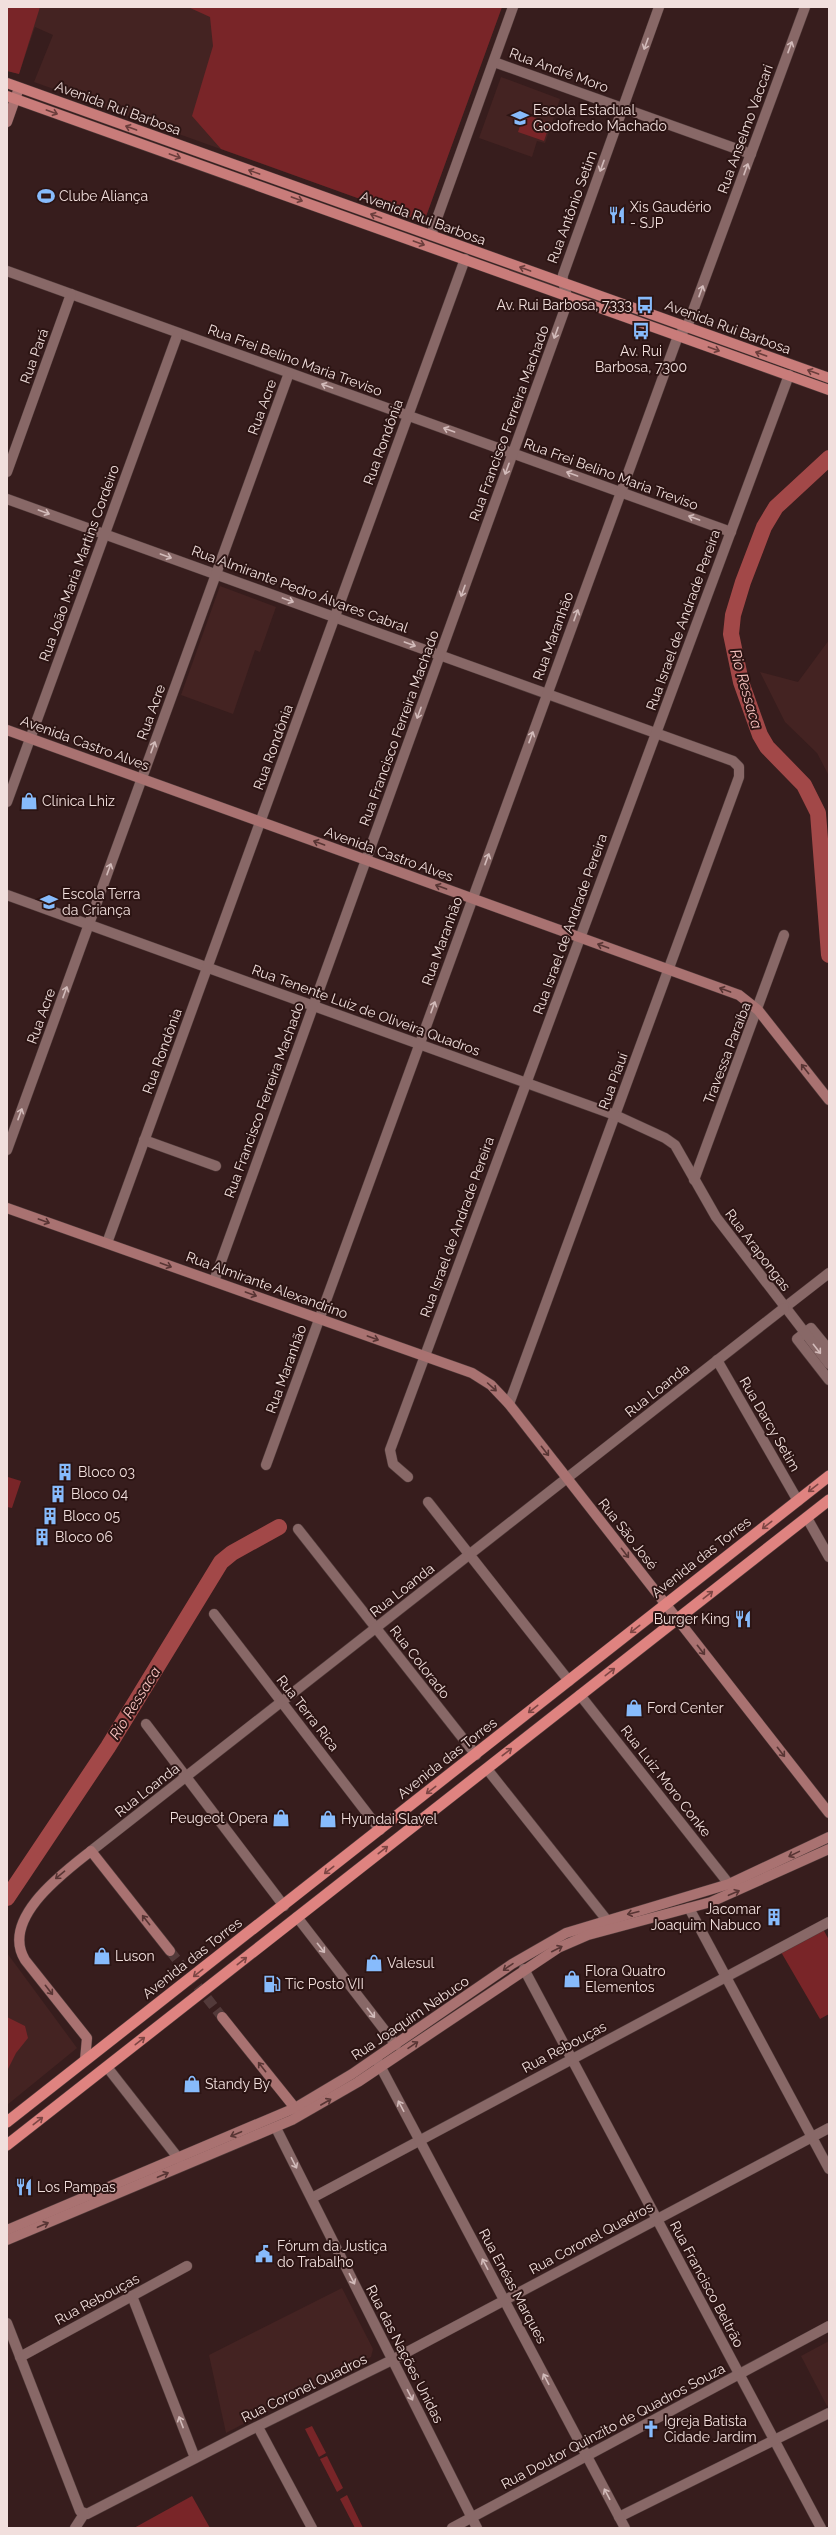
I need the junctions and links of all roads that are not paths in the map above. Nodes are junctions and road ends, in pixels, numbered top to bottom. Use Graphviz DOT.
graph roads {
  1 [pos="514,7"];
  2 [pos="660,7"];
  3 [pos="805,7"];
  4 [pos="494,62"];
  5 [pos="7,83"];
  6 [pos="19,88"];
  7 [pos="11,97"];
  8 [pos="623,108"];
  9 [pos="7,122"];
  10 [pos="751,154"];
  11 [pos="431,235"];
  12 [pos="465,259"];
  13 [pos="7,271"];
  14 [pos="562,282"];
  15 [pos="71,294"];
  16 [pos="568,296"];
  17 [pos="687,327"];
  18 [pos="178,333"];
  19 [pos="678,336"];
  20 [pos="289,373"];
  21 [pos="789,375"];
  22 [pos="829,378"];
  23 [pos="829,390"];
  24 [pos="408,416"];
  25 [pos="513,453"];
  26 [pos="7,472"];
  27 [pos="621,492"];
  28 [pos="7,498"];
  29 [pos="731,532"];
  30 [pos="105,534"];
  31 [pos="216,574"];
  32 [pos="335,617"];
  33 [pos="440,655"];
  34 [pos="547,694"];
  35 [pos="7,730"];
  36 [pos="656,733"];
  37 [pos="30,738"];
  38 [pos="739,767"];
  39 [pos="142,779"];
  40 [pos="7,802"];
  41 [pos="260,822"];
  42 [pos="366,860"];
  43 [pos="7,895"];
  44 [pos="472,899"];
  45 [pos="89,925"];
  46 [pos="784,935"];
  47 [pos="580,938"];
  48 [pos="207,968"];
  49 [pos="668,970"];
  50 [pos="314,1006"];
  51 [pos="758,1010"];
  52 [pos="420,1044"];
  53 [pos="526,1082"];
  54 [pos="829,1100"];
  55 [pos="615,1114"];
  56 [pos="144,1140"];
  57 [pos="7,1150"];
  58 [pos="216,1166"];
  59 [pos="694,1180"];
  60 [pos="7,1208"];
  61 [pos="107,1243"];
  62 [pos="829,1273"];
  63 [pos="214,1281"];
  64 [pos="784,1308"];
  65 [pos="319,1319"];
  66 [pos="804,1333"];
  67 [pos="829,1350"];
  68 [pos="424,1356"];
  69 [pos="717,1360"];
  70 [pos="829,1364"];
  71 [pos="829,1380"];
  72 [pos="508,1404"];
  73 [pos="266,1465"];
  74 [pos="829,1476"];
  75 [pos="408,1477"];
  76 [pos="567,1478"];
  77 [pos="829,1500"];
  78 [pos="798,1501"];
  79 [pos="428,1502"];
  80 [pos="807,1518"];
  81 [pos="298,1529"];
  82 [pos="469,1555"];
  83 [pos="829,1557"];
  84 [pos="666,1605"];
  85 [pos="214,1614"];
  86 [pos="677,1619"];
  87 [pos="376,1628"];
  88 [pos="569,1681"];
  89 [pos="580,1695"];
  90 [pos="282,1702"];
  91 [pos="146,1724"];
  92 [pos="476,1755"];
  93 [pos="487,1769"];
  94 [pos="186,1777"];
  95 [pos="829,1813"];
  96 [pos="380,1830"];
  97 [pos="829,1837"];
  98 [pos="829,1849"];
  99 [pos="91,1851"];
  100 [pos="729,1884"];
  101 [pos="284,1906"];
  102 [pos="689,1908"];
  103 [pos="297,1917"];
  104 [pos="606,1920"];
  105 [pos="829,1922"];
  106 [pos="170,1951"];
  107 [pos="524,1969"];
  108 [pos="726,1977"];
  109 [pos="222,2016"];
  110 [pos="396,2045"];
  111 [pos="572,2059"];
  112 [pos="85,2060"];
  113 [pos="379,2063"];
  114 [pos="107,2067"];
  115 [pos="295,2108"];
  116 [pos="7,2122"];
  117 [pos="274,2124"];
  118 [pos="829,2128"];
  119 [pos="812,2137"];
  120 [pos="420,2140"];
  121 [pos="7,2145"];
  122 [pos="179,2159"];
  123 [pos="829,2169"];
  124 [pos="312,2198"];
  125 [pos="657,2219"];
  126 [pos="7,2230"];
  127 [pos="7,2240"];
  128 [pos="187,2266"];
  129 [pos="132,2296"];
  130 [pos="504,2300"];
  131 [pos="7,2323"];
  132 [pos="829,2326"];
  133 [pos="20,2357"];
  134 [pos="392,2360"];
  135 [pos="739,2374"];
  136 [pos="829,2413"];
  137 [pos="258,2427"];
  138 [pos="774,2440"];
  139 [pos="587,2456"];
  140 [pos="195,2458"];
  141 [pos="86,2514"];
  142 [pos="471,2517"];
  143 [pos="619,2517"];
  144 [pos="75,2528"];
  145 [pos="312,2528"];
  146 [pos="452,2528"];
  147 [pos="477,2528"];
  148 [pos="625,2528"];
  149 [pos="821,2528"];
  1 -- 4 [label="street"];
  2 -- 8 [label="street, Rua Antônio Setim, one-way"];
  10 -- 3 [label="street, Rua Anselmo Vaccari, one-way"];
  4 -- 8 [label="street, Rua André Moro"];
  4 -- 11 [label="street"];
  5 -- 6 [label="main road, Avenida Rui Barbosa"];
  6 -- 7 [label="main road"];
  11 -- 6 [label="main road, Avenida Rui Barbosa, one-way"];
  7 -- 9 [label="main road"];
  7 -- 12 [label="main road, Avenida Rui Barbosa, one-way"];
  8 -- 10 [label="street, Rua André Moro"];
  8 -- 14 [label="street, Rua Antônio Setim, one-way"];
  17 -- 10 [label="street, Rua Anselmo Vaccari, one-way"];
  14 -- 11 [label="main road, Avenida Rui Barbosa, one-way"];
  12 -- 16 [label="main road, Avenida Rui Barbosa"];
  12 -- 24 [label="street, Rua Rondônia"];
  13 -- 15 [label="street, Rua Frei Belino Maria Treviso"];
  14 -- 16 [label="street"];
  14 -- 17 [label="main road, Avenida Rui Barbosa"];
  15 -- 18 [label="street, Rua Frei Belino Maria Treviso"];
  15 -- 26 [label="street, Rua Pará"];
  16 -- 19 [label="main road, Avenida Rui Barbosa"];
  16 -- 25 [label="street, Rua Francisco Ferreira Machado, one-way"];
  17 -- 19 [label="street"];
  22 -- 17 [label="main road, Avenida Rui Barbosa, one-way"];
  18 -- 20 [label="street, Rua Frei Belino Maria Treviso"];
  18 -- 30 [label="street, Rua João Maria Martins Cordeiro"];
  19 -- 21 [label="main road, Avenida Rui Barbosa, one-way"];
  19 -- 27 [label="street, Rua Maranhão"];
  24 -- 20 [label="street, Rua Frei Belino Maria Treviso, one-way"];
  20 -- 31 [label="street, Rua Acre"];
  21 -- 23 [label="main road, Avenida Rui Barbosa"];
  21 -- 29 [label="street, Rua Israel de Andrade Pereira"];
  25 -- 24 [label="street, Rua Frei Belino Maria Treviso, one-way"];
  24 -- 32 [label="street, Rua Rondônia"];
  27 -- 25 [label="street, Rua Frei Belino Maria Treviso, one-way"];
  25 -- 33 [label="street, Rua Francisco Ferreira Machado, one-way"];
  29 -- 27 [label="street, Rua Frei Belino Maria Treviso, one-way"];
  34 -- 27 [label="street, Rua Maranhão, one-way"];
  28 -- 30 [label="street, Rua Almirante Pedro Álvares Cabral, one-way"];
  29 -- 36 [label="street, Rua Israel de Andrade Pereira"];
  30 -- 31 [label="street, Rua Almirante Pedro Álvares Cabral, one-way"];
  30 -- 37 [label="street, Rua João Maria Martins Cordeiro"];
  31 -- 32 [label="street, Rua Almirante Pedro Álvares Cabral, one-way"];
  39 -- 31 [label="street, Rua Acre, one-way"];
  32 -- 33 [label="street, Rua Almirante Pedro Álvares Cabral, one-way"];
  32 -- 41 [label="street, Rua Rondônia"];
  33 -- 34 [label="street, Rua Almirante Pedro Álvares Cabral"];
  33 -- 42 [label="street, Rua Francisco Ferreira Machado, one-way"];
  34 -- 36 [label="street, Rua Almirante Pedro Álvares Cabral"];
  44 -- 34 [label="street, Rua Maranhão, one-way"];
  35 -- 37 [label="main road, Avenida Castro Alves"];
  36 -- 38 [label="street, Rua Almirante Pedro Álvares Cabral"];
  36 -- 47 [label="street, Rua Israel de Andrade Pereira"];
  37 -- 39 [label="main road, Avenida Castro Alves"];
  37 -- 40 [label="street, Rua João Maria Martins Cordeiro"];
  38 -- 49 [label="street, Rua Piauí"];
  39 -- 41 [label="main road, Avenida Castro Alves"];
  45 -- 39 [label="street, Rua Acre, one-way"];
  42 -- 41 [label="main road, Avenida Castro Alves, one-way"];
  41 -- 48 [label="street, Rua Rondônia"];
  44 -- 42 [label="main road, Avenida Castro Alves, one-way"];
  42 -- 50 [label="street, Rua Francisco Ferreira Machado"];
  43 -- 45 [label="street, Rua Tenente Luiz de Oliveira Quadros"];
  44 -- 47 [label="main road, Avenida Castro Alves"];
  52 -- 44 [label="street, Rua Maranhão, one-way"];
  45 -- 48 [label="street, Rua Tenente Luiz de Oliveira Quadros"];
  57 -- 45 [label="street, Rua Acre, one-way"];
  46 -- 51 [label="street, Travessa Paraíba"];
  49 -- 47 [label="main road, Avenida Castro Alves, one-way"];
  47 -- 53 [label="street, Rua Israel de Andrade Pereira"];
  48 -- 50 [label="street, Rua Tenente Luiz de Oliveira Quadros"];
  48 -- 56 [label="street, Rua Rondônia"];
  51 -- 49 [label="main road, Avenida Castro Alves, one-way"];
  49 -- 55 [label="street, Rua Piauí"];
  50 -- 52 [label="street, Rua Tenente Luiz de Oliveira Quadros"];
  50 -- 63 [label="street, Rua Francisco Ferreira Machado"];
  54 -- 51 [label="main road, Avenida Castro Alves, one-way"];
  51 -- 59 [label="street, Travessa Paraíba"];
  52 -- 53 [label="street, Rua Tenente Luiz de Oliveira Quadros"];
  52 -- 65 [label="street, Rua Maranhão"];
  53 -- 55 [label="street, Rua Tenente Luiz de Oliveira Quadros"];
  53 -- 68 [label="street, Rua Israel de Andrade Pereira"];
  55 -- 59 [label="street, Rua Tenente Luiz de Oliveira Quadros"];
  55 -- 72 [label="street, Rua Piauí"];
  56 -- 58 [label="street"];
  56 -- 61 [label="street, Rua Rondônia"];
  59 -- 64 [label="street, Rua Arapongas"];
  60 -- 61 [label="main road, Rua Almirante Alexandrino, one-way"];
  61 -- 63 [label="main road, Rua Almirante Alexandrino, one-way"];
  62 -- 64 [label="street, Rua Loanda"];
  63 -- 65 [label="main road, Rua Almirante Alexandrino, one-way"];
  64 -- 66 [label="street, Rua Arapongas"];
  64 -- 69 [label="street, Rua Loanda"];
  65 -- 68 [label="main road, Rua Almirante Alexandrino, one-way"];
  65 -- 73 [label="street, Rua Maranhão"];
  66 -- 67 [label="street"];
  66 -- 70 [label="street, Rua Arapongas, one-way"];
  66 -- 71 [label="street"];
  68 -- 72 [label="main road, Rua Almirante Alexandrino, one-way"];
  68 -- 75 [label="street, Rua Israel de Andrade Pereira"];
  69 -- 76 [label="street, Rua Loanda"];
  69 -- 78 [label="street, Rua Darcy Setim"];
  72 -- 76 [label="main road, Rua São José, one-way"];
  74 -- 78 [label="highway, Avenida das Torres, one-way"];
  76 -- 82 [label="street, Rua Loanda"];
  76 -- 84 [label="main road, Rua São José, one-way"];
  77 -- 80 [label="highway"];
  78 -- 84 [label="highway, Avenida das Torres, one-way"];
  79 -- 82 [label="street"];
  80 -- 83 [label="street"];
  86 -- 80 [label="highway, one-way"];
  81 -- 87 [label="street, Rua Colorado"];
  82 -- 87 [label="street, Rua Loanda"];
  82 -- 88 [label="street"];
  84 -- 86 [label="main road, Rua São José"];
  84 -- 88 [label="highway, Avenida das Torres, one-way"];
  85 -- 90 [label="street, Rua Terra Rica"];
  89 -- 86 [label="highway, one-way"];
  86 -- 95 [label="main road, Rua São José, one-way"];
  87 -- 90 [label="street, Rua Loanda"];
  87 -- 92 [label="street, Rua Colorado"];
  88 -- 92 [label="highway, Avenida das Torres, one-way"];
  93 -- 89 [label="highway, one-way"];
  89 -- 100 [label="street, Rua Luiz Moro Conke"];
  90 -- 94 [label="street, Rua Loanda"];
  90 -- 96 [label="street, Rua Terra Rica"];
  91 -- 94 [label="street"];
  92 -- 96 [label="highway, Avenida das Torres, one-way"];
  103 -- 93 [label="highway, one-way"];
  93 -- 104 [label="street"];
  94 -- 99 [label="street, Rua Loanda"];
  94 -- 101 [label="street"];
  96 -- 101 [label="highway, Avenida das Torres, one-way"];
  97 -- 100 [label="main road, Rua Joaquim Nabuco, one-way"];
  102 -- 98 [label="main road, Rua Joaquim Nabuco, one-way"];
  106 -- 99 [label="main road, one-way"];
  99 -- 112 [label="main road, Rua Loanda, one-way"];
  100 -- 104 [label="main road, Rua Joaquim Nabuco, one-way"];
  101 -- 112 [label="highway, Avenida das Torres, one-way"];
  107 -- 102 [label="main road, Rua Joaquim Nabuco, one-way"];
  102 -- 108 [label="street"];
  103 -- 110 [label="street, one-way"];
  114 -- 103 [label="highway, one-way"];
  104 -- 110 [label="main road, Rua Joaquim Nabuco, one-way"];
  105 -- 108 [label="street, Rua Rebouças"];
  107 -- 111 [label="street, Rua Francisco Beltrão"];
  113 -- 107 [label="main road, Rua Joaquim Nabuco, one-way"];
  108 -- 111 [label="street, Rua Rebouças"];
  108 -- 119 [label="street"];
  115 -- 109 [label="main road, one-way"];
  110 -- 113 [label="main road, Rua Joaquim Nabuco"];
  111 -- 120 [label="street, Rua Rebouças"];
  111 -- 125 [label="street, Rua Francisco Beltrão"];
  112 -- 116 [label="highway, Avenida das Torres"];
  113 -- 115 [label="main road, Rua Joaquim Nabuco"];
  117 -- 113 [label="main road, Rua Joaquim Nabuco, one-way"];
  120 -- 113 [label="street, Rua Enéas Marques, one-way"];
  121 -- 114 [label="highway, one-way"];
  114 -- 122 [label="street"];
  115 -- 117 [label="main road, Rua Joaquim Nabuco"];
  117 -- 122 [label="main road, Rua Joaquim Nabuco, one-way"];
  117 -- 124 [label="street, Rua das Nações Unidas, one-way"];
  127 -- 117 [label="main road, Rua Joaquim Nabuco, one-way"];
  118 -- 119 [label="street, Rua Coronel Quadros"];
  119 -- 123 [label="street"];
  119 -- 125 [label="street, Rua Coronel Quadros"];
  120 -- 124 [label="street, Rua Rebouças"];
  130 -- 120 [label="street, Rua Enéas Marques, one-way"];
  122 -- 126 [label="main road, Rua Joaquim Nabuco"];
  124 -- 134 [label="street, Rua das Nações Unidas, one-way"];
  125 -- 130 [label="street, Rua Coronel Quadros"];
  125 -- 135 [label="street, Rua Francisco Beltrão"];
  128 -- 129 [label="street, Rua Rebouças"];
  129 -- 133 [label="street, Rua Rebouças"];
  140 -- 129 [label="street, one-way"];
  130 -- 134 [label="street, Rua Coronel Quadros"];
  139 -- 130 [label="street, Rua Enéas Marques, one-way"];
  131 -- 133 [label="street"];
  132 -- 135 [label="street, Rua Doutor Quinzito de Quadros Souza"];
  133 -- 141 [label="street"];
  134 -- 137 [label="street, Rua Coronel Quadros"];
  134 -- 142 [label="street, Rua das Nações Unidas, one-way"];
  135 -- 138 [label="street, Rua Francisco Beltrão"];
  135 -- 139 [label="street, Rua Doutor Quinzito de Quadros Souza"];
  136 -- 138 [label="street"];
  137 -- 140 [label="street, Rua Coronel Quadros"];
  137 -- 145 [label="street"];
  138 -- 143 [label="street"];
  138 -- 149 [label="street, Rua Francisco Beltrão"];
  139 -- 142 [label="street, Rua Doutor Quinzito de Quadros Souza"];
  143 -- 139 [label="street, Rua Enéas Marques, one-way"];
  140 -- 141 [label="street, Rua Coronel Quadros"];
  141 -- 144 [label="street"];
  142 -- 146 [label="street, Rua Doutor Quinzito de Quadros Souza"];
  142 -- 147 [label="street, Rua das Nações Unidas"];
  143 -- 148 [label="street, Rua Enéas Marques"];
}
